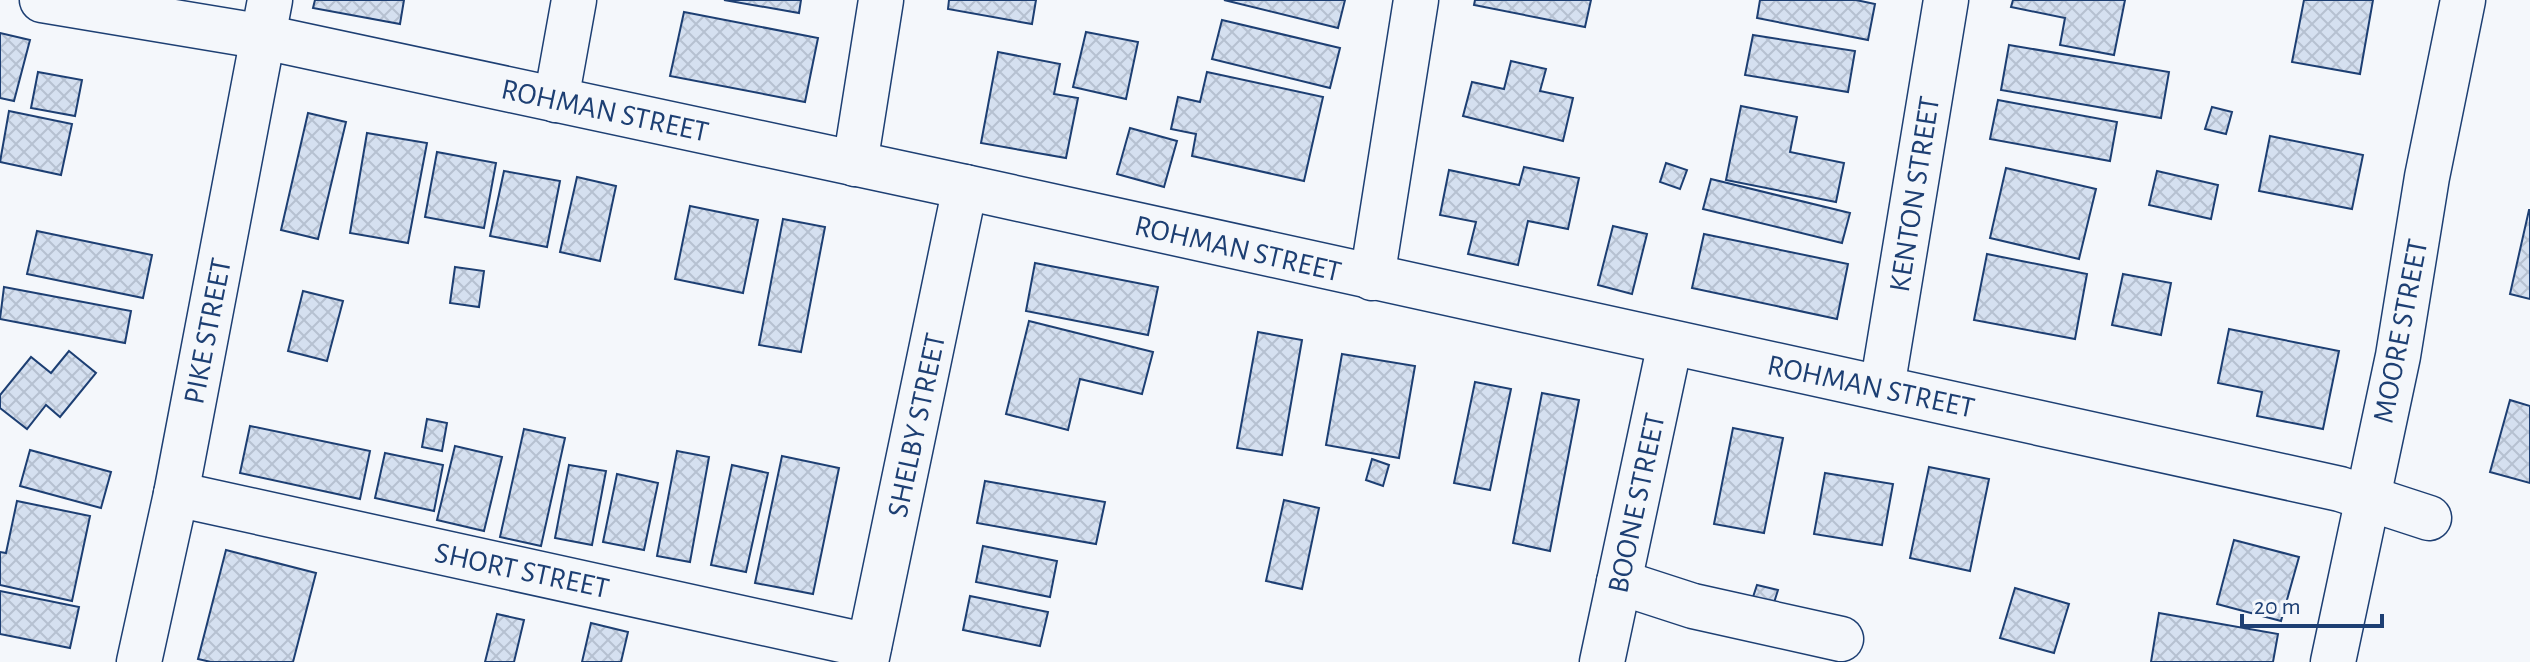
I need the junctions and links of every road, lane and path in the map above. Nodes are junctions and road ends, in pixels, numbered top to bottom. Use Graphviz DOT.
graph roads {
  1 [pos="42,0"];
  2 [pos="574,0"];
  3 [pos="881,0"];
  4 [pos="1416,0"];
  5 [pos="1946,0"];
  6 [pos="2463,0"];
  7 [pos="267,18"];
  8 [pos="556,100"];
  9 [pos="855,164"];
  10 [pos="965,187"];
  11 [pos="1372,278"];
  12 [pos="1670,343"];
  13 [pos="1882,388"];
  14 [pos="176,494"];
  15 [pos="2367,498"];
  16 [pos="2429,518"];
  17 [pos="1619,582"];
  18 [pos="1841,639"];
  19 [pos="868,654"];
  20 [pos="139,662"];
  21 [pos="1602,662"];
  22 [pos="2333,662"];
  1 -- 7 [label="street, ROHMAN STREET"];
  2 -- 8 [label="street"];
  3 -- 9 [label="street"];
  4 -- 11 [label="street"];
  5 -- 13 [label="street, KENTON STREET"];
  6 -- 15 [label="street, MOORE STREET"];
  7 -- 8 [label="street, ROHMAN STREET"];
  7 -- 14 [label="street, PIKE STREET"];
  8 -- 9 [label="street, ROHMAN STREET"];
  9 -- 10 [label="street, ROHMAN STREET"];
  10 -- 11 [label="street, ROHMAN STREET"];
  10 -- 19 [label="street, SHELBY STREET"];
  11 -- 12 [label="street, ROHMAN STREET"];
  12 -- 13 [label="street, ROHMAN STREET"];
  12 -- 17 [label="street, BOONE STREET"];
  13 -- 15 [label="street, ROHMAN STREET"];
  14 -- 19 [label="street, SHORT STREET"];
  14 -- 20 [label="street, PIKE STREET"];
  15 -- 16 [label="street, ROHMAN STREET"];
  15 -- 22 [label="street, MOORE STREET"];
  17 -- 18 [label="street"];
  17 -- 21 [label="street, BOONE STREET"];
}
